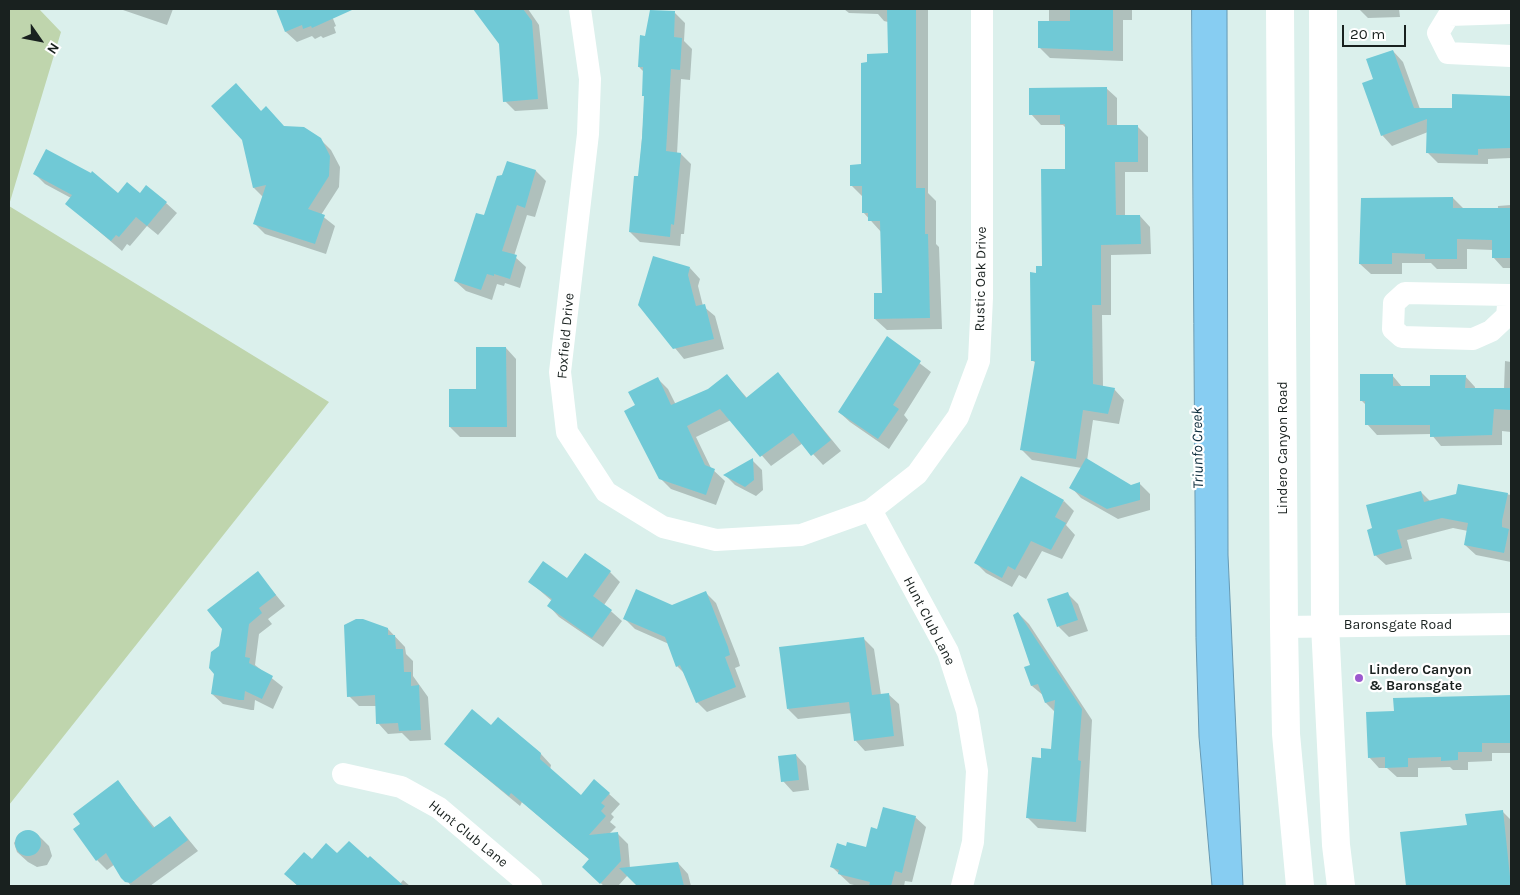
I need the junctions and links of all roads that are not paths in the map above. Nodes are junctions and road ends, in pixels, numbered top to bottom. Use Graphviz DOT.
graph roads {
  1 [pos="580,9"];
  2 [pos="982,9"];
  3 [pos="1280,9"];
  4 [pos="1323,9"];
  5 [pos="1511,13"];
  6 [pos="1511,56"];
  7 [pos="1510,295"];
  8 [pos="871,510"];
  9 [pos="1511,624"];
  10 [pos="1325,625"];
  11 [pos="1284,627"];
  12 [pos="343,774"];
  13 [pos="531,886"];
  14 [pos="962,886"];
  15 [pos="1300,886"];
  16 [pos="1341,886"];
  1 -- 8 [label="street, Foxfield Drive"];
  2 -- 8 [label="street, Rustic Oak Drive"];
  3 -- 11 [label="street, Lindero Canyon Road"];
  4 -- 10 [label="street"];
  5 -- 6 [label="street"];
  7 -- 7 [label="street"];
  8 -- 14 [label="street, Hunt Club Lane"];
  9 -- 10 [label="street, Baronsgate Road"];
  10 -- 11 [label="street, Baronsgate Road"];
  10 -- 16 [label="street"];
  11 -- 15 [label="street, Lindero Canyon Road"];
  12 -- 13 [label="street, Hunt Club Lane"];
}
